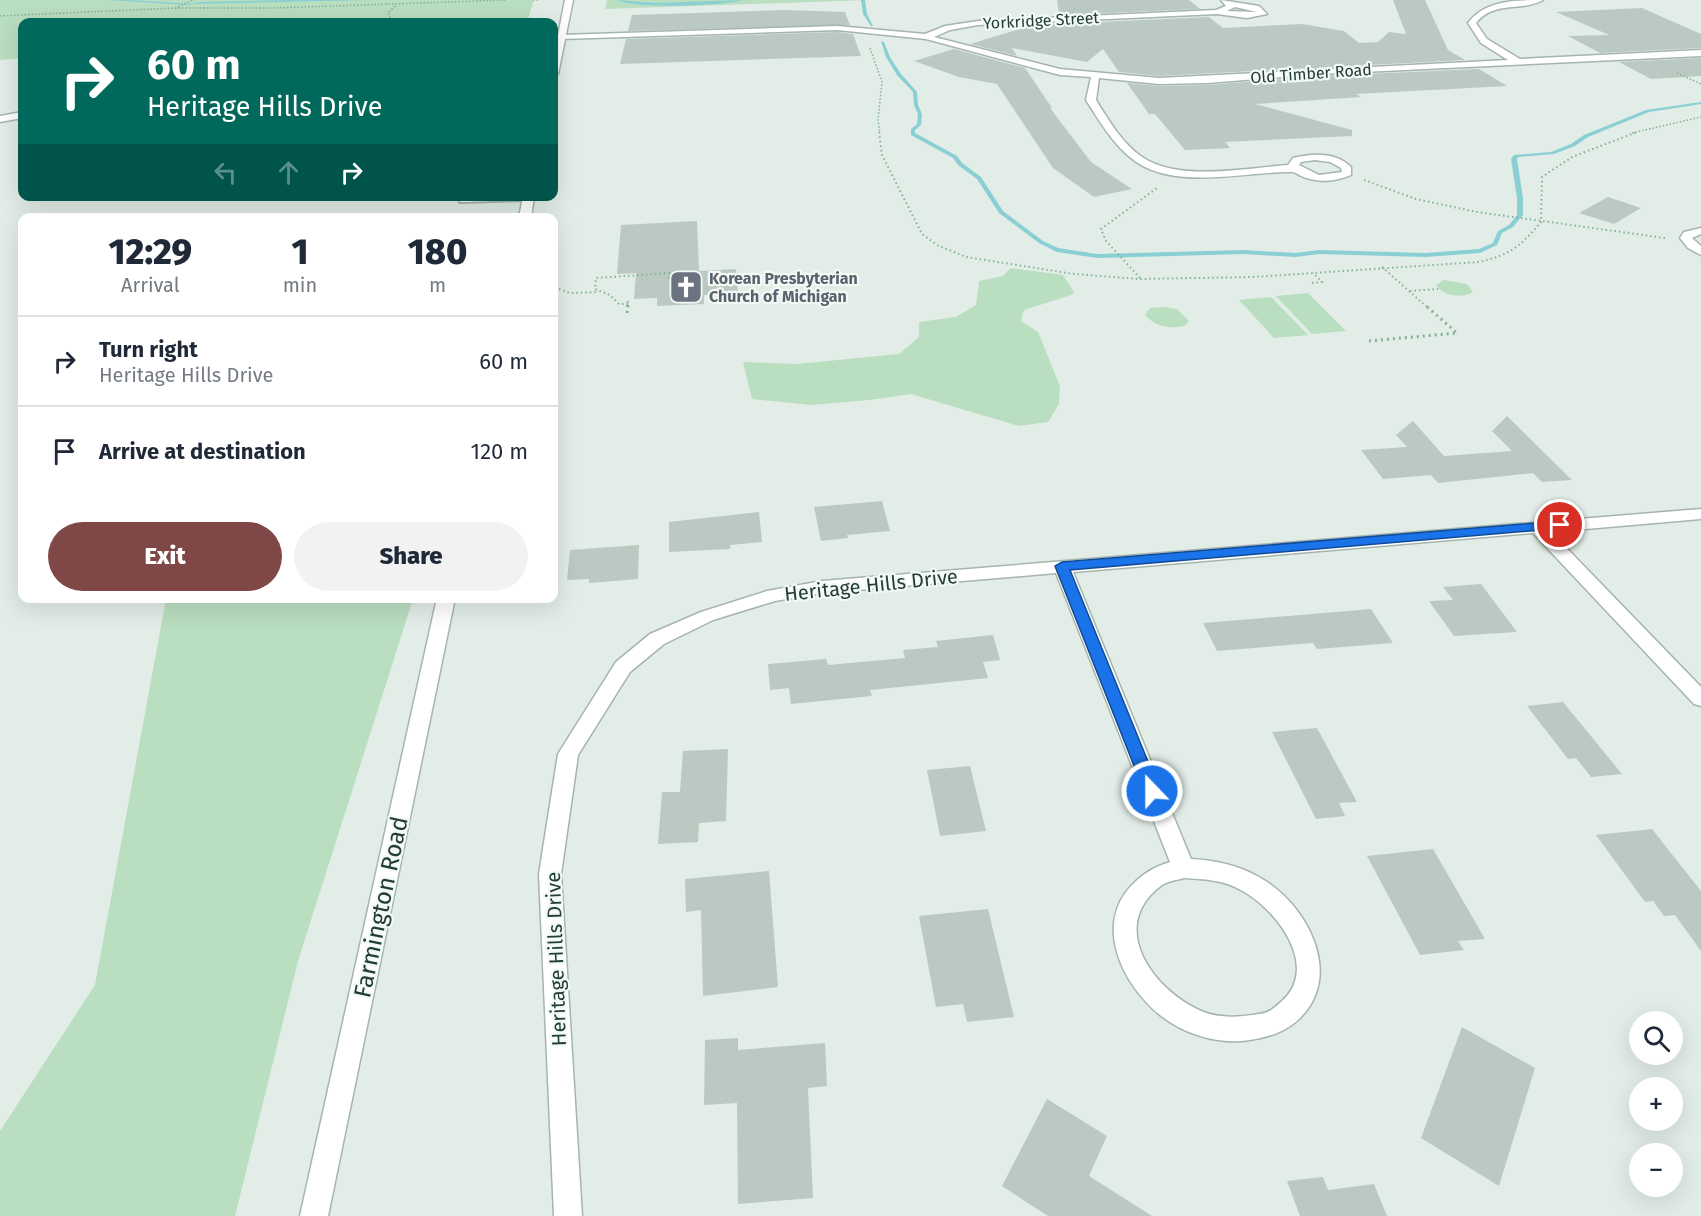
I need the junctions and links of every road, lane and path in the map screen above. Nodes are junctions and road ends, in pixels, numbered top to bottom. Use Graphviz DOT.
graph roads {
  1 [pos="192,0"];
  2 [pos="506,0"];
  3 [pos="533,0"];
  4 [pos="540,0"];
  5 [pos="569,0"];
  6 [pos="1539,0"];
  7 [pos="1227,2"];
  8 [pos="396,4"];
  9 [pos="175,8"];
  10 [pos="1217,12"];
  11 [pos="0,16"];
  12 [pos="390,18"];
  13 [pos="869,32"];
  14 [pos="926,37"];
  15 [pos="560,41"];
  16 [pos="558,52"];
  17 [pos="1701,53"];
  18 [pos="1517,61"];
  19 [pos="1095,77"];
  20 [pos="18,116"];
  21 [pos="1701,117"];
  22 [pos="0,119"];
  23 [pos="1295,168"];
  24 [pos="1172,173"];
  25 [pos="1347,173"];
  26 [pos="1541,222"];
  27 [pos="1701,231"];
  28 [pos="1687,242"];
  29 [pos="1701,251"];
  30 [pos="1382,267"];
  31 [pos="1313,273"];
  32 [pos="669,279"];
  33 [pos="1140,279"];
  34 [pos="1312,283"];
  35 [pos="559,289"];
  36 [pos="1438,289"];
  37 [pos="1409,291"];
  38 [pos="600,292"];
  39 [pos="627,313"];
  40 [pos="1369,341"];
  41 [pos="1701,514"];
  42 [pos="1537,527"];
  43 [pos="1062,566"];
  44 [pos="445,603"];
  45 [pos="1701,699"];
  46 [pos="1184,868"];
  47 [pos="314,1216"];
  48 [pos="567,1216"];
  1 -- 9 [label="path"];
  2 -- 8 [label="path"];
  3 -- 4 [label="path"];
  5 -- 15 [label="street"];
  6 -- 18 [label="street"];
  7 -- 10 [label="street, Yorkridge Street"];
  7 -- 10 [label="street, Yorkridge Street"];
  8 -- 9 [label="path"];
  8 -- 12 [label="path"];
  9 -- 11 [label="path"];
  10 -- 14 [label="street, Yorkridge Street"];
  13 -- 14 [label="street, Yorkridge Street"];
  13 -- 15 [label="street, Yorkridge Street"];
  13 -- 33 [label="path"];
  14 -- 19 [label="street, Old Timber Road"];
  15 -- 16 [label="street"];
  17 -- 18 [label="street, Old Timber Road"];
  18 -- 19 [label="street, Old Timber Road"];
  19 -- 24 [label="street"];
  20 -- 22 [label="street"];
  21 -- 26 [label="path"];
  23 -- 24 [label="street"];
  23 -- 25 [label="street"];
  23 -- 25 [label="street"];
  24 -- 33 [label="path"];
  25 -- 26 [label="path"];
  26 -- 28 [label="path"];
  26 -- 30 [label="path"];
  27 -- 28 [label="street"];
  28 -- 29 [label="street"];
  30 -- 31 [label="path"];
  30 -- 37 [label="path"];
  31 -- 33 [label="path"];
  31 -- 34 [label="path"];
  32 -- 38 [label="path"];
  35 -- 38 [label="path"];
  36 -- 37 [label="path"];
  37 -- 40 [label="path"];
  38 -- 39 [label="path"];
  41 -- 42 [label="street, Heritage Hills Drive"];
  42 -- 43 [label="street, Heritage Hills Drive"];
  42 -- 45 [label="street"];
  43 -- 46 [label="street"];
  43 -- 48 [label="street, Heritage Hills Drive"];
  44 -- 47 [label="street, Farmington Road"];
  46 -- 46 [label="street"];
}
